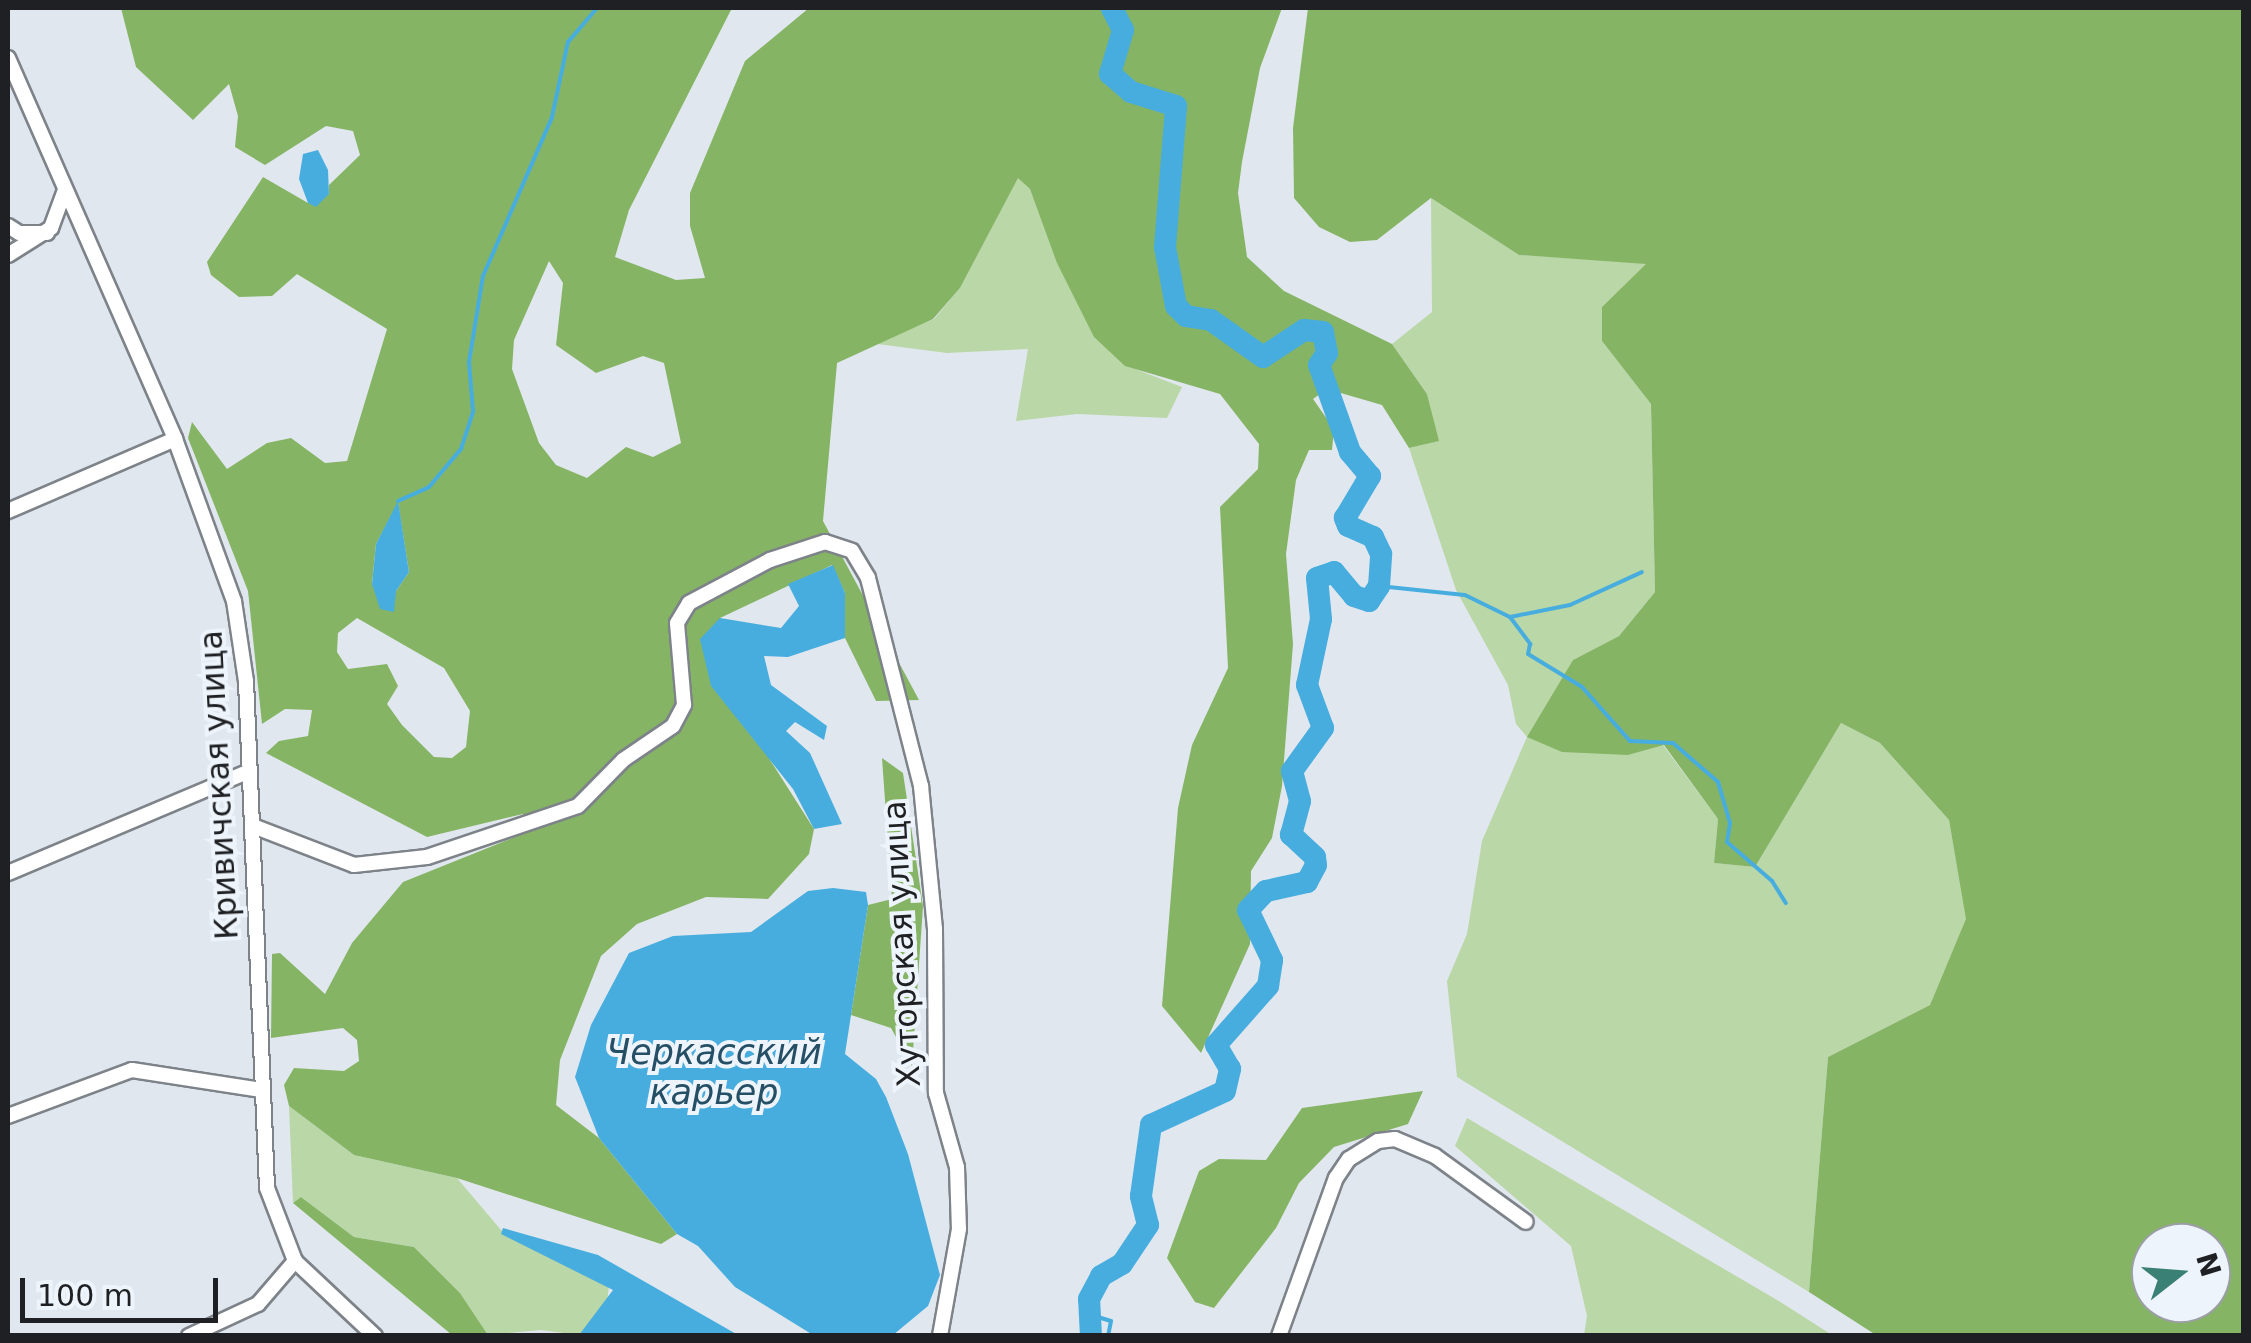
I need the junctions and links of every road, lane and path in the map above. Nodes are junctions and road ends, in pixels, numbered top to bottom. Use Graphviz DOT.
graph roads {
  1 [pos="8,58"];
  2 [pos="65,189"];
  3 [pos="8,226"];
  4 [pos="47,233"];
  5 [pos="8,255"];
  6 [pos="175,439"];
  7 [pos="8,511"];
  8 [pos="249,770"];
  9 [pos="253,826"];
  10 [pos="8,873"];
  11 [pos="261,1090"];
  12 [pos="8,1116"];
  13 [pos="1526,1222"];
  14 [pos="296,1261"];
  15 [pos="189,1336"];
  16 [pos="374,1336"];
  17 [pos="940,1336"];
  18 [pos="1279,1336"];
  1 -- 2 [label="street, Кривичская улица"];
  2 -- 4 [label="street"];
  2 -- 6 [label="street, Кривичская улица"];
  3 -- 4 [label="street"];
  4 -- 5 [label="street"];
  6 -- 7 [label="street"];
  6 -- 8 [label="street, Кривичская улица"];
  8 -- 9 [label="street, Кривичская улица"];
  8 -- 10 [label="street"];
  9 -- 11 [label="street, Кривичская улица"];
  9 -- 17 [label="street, Хуторская улица"];
  11 -- 12 [label="street"];
  11 -- 14 [label="street, Кривичская улица"];
  13 -- 18 [label="street"];
  14 -- 15 [label="street"];
  14 -- 16 [label="street, Кривичская улица"];
}
